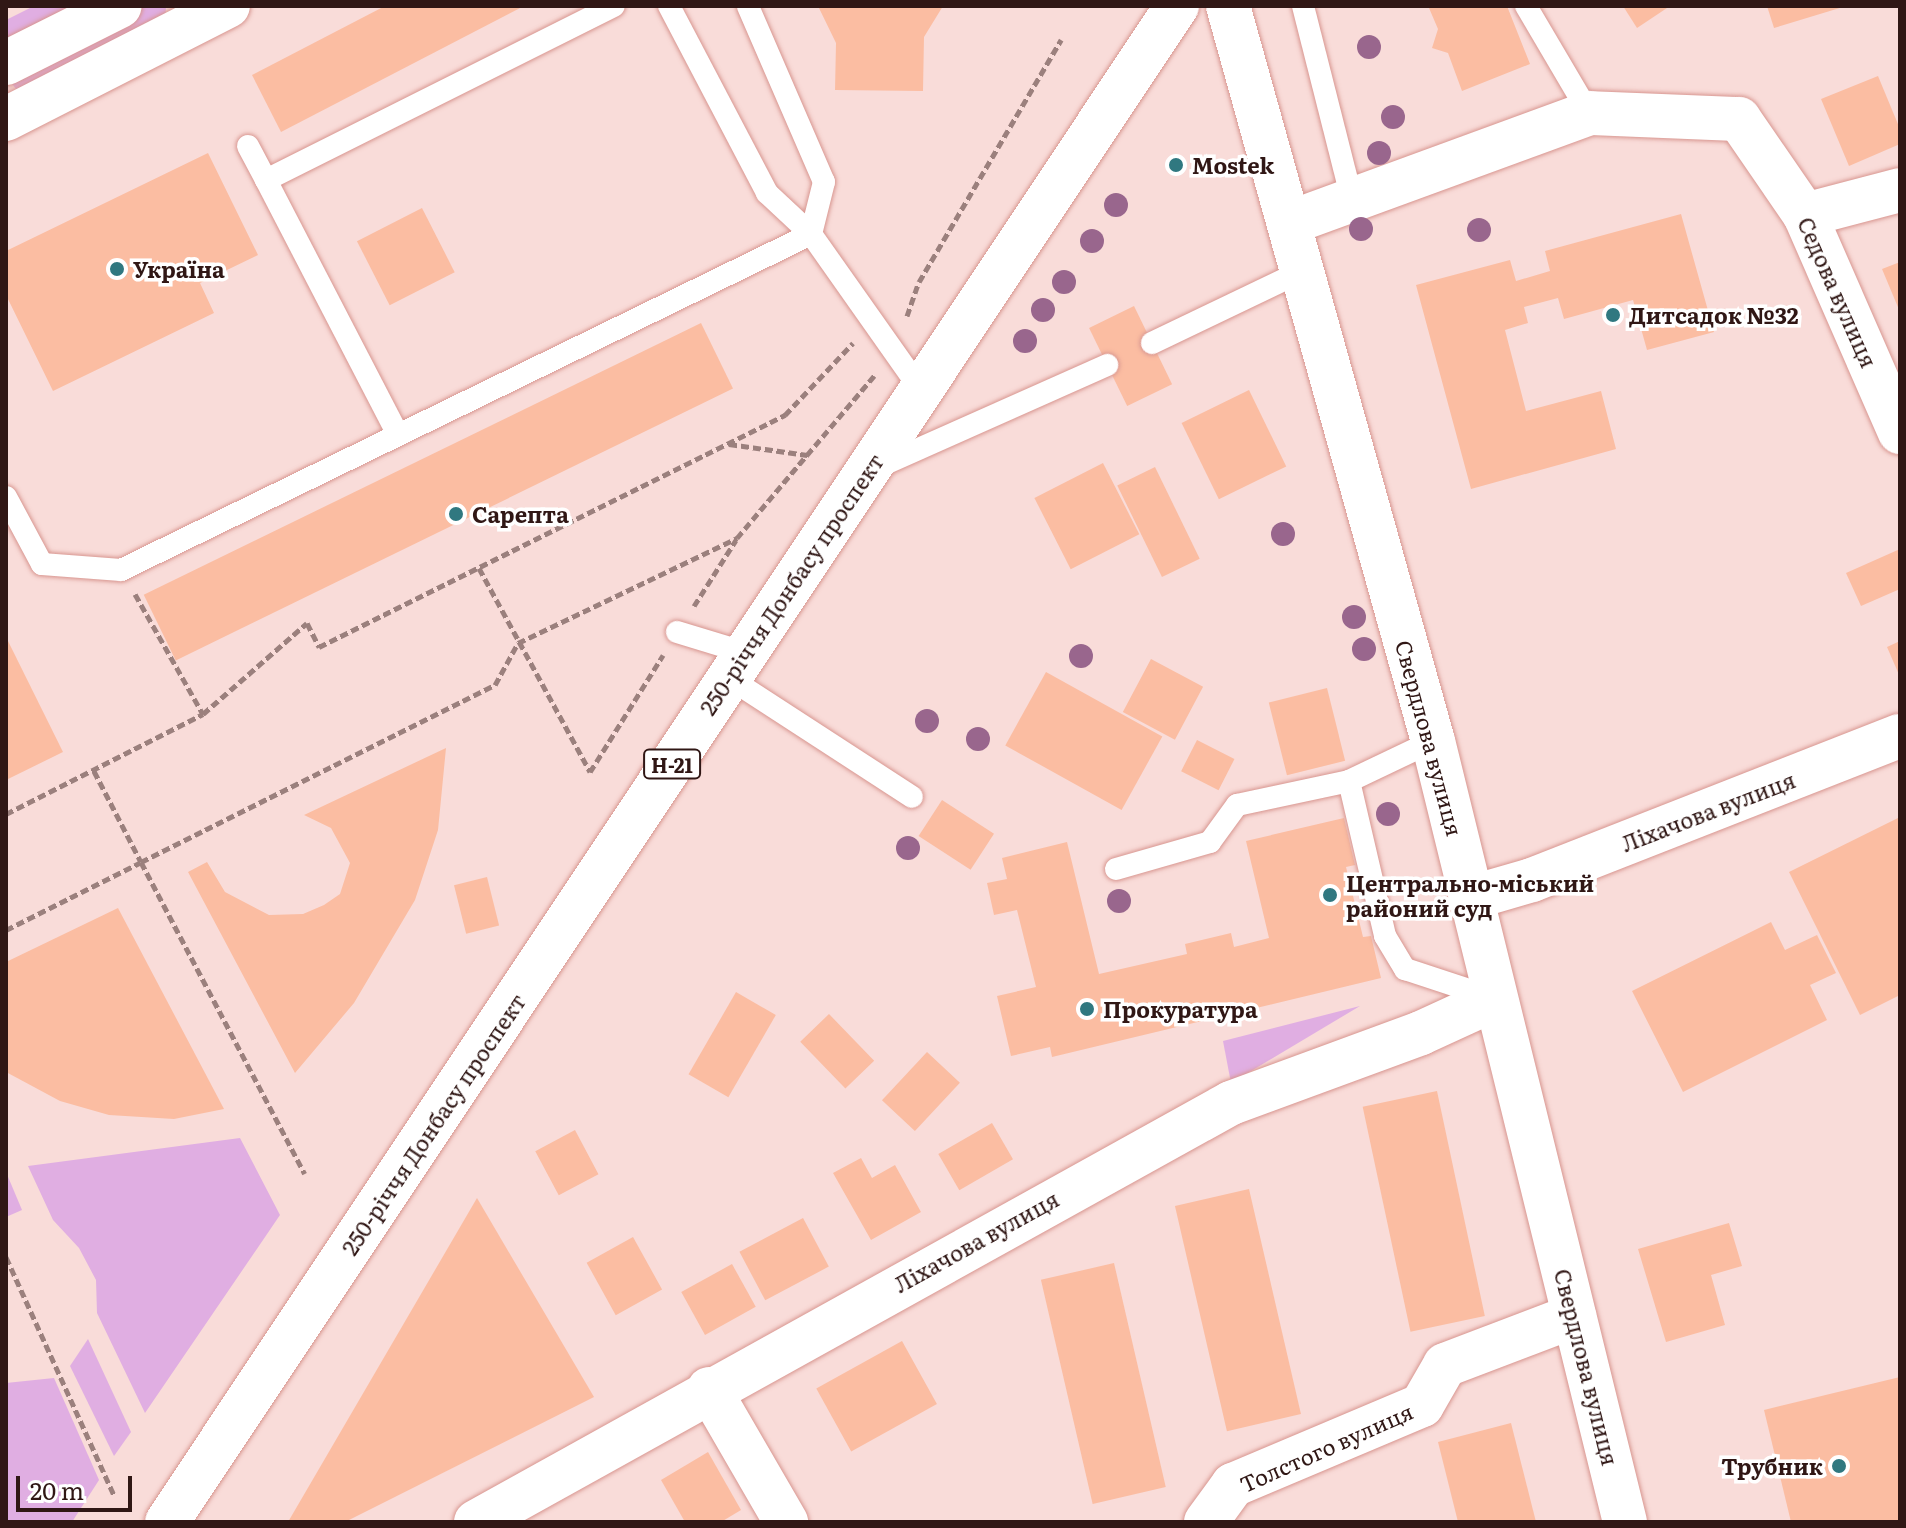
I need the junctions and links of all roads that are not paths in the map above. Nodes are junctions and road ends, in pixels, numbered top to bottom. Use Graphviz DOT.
graph roads {
  1 [pos="120,6"];
  2 [pos="228,6"];
  3 [pos="614,6"];
  4 [pos="669,6"];
  5 [pos="748,6"];
  6 [pos="1177,6"];
  7 [pos="1228,6"];
  8 [pos="1303,6"];
  9 [pos="1526,6"];
  10 [pos="174,20"];
  11 [pos="6,63"];
  12 [pos="11,107"];
  13 [pos="1589,113"];
  14 [pos="248,146"];
  15 [pos="266,180"];
  16 [pos="1900,190"];
  17 [pos="1352,200"];
  18 [pos="1805,215"];
  19 [pos="1289,223"];
  20 [pos="811,234"];
  21 [pos="1302,271"];
  22 [pos="1152,343"];
  23 [pos="1107,365"];
  24 [pos="921,390"];
  25 [pos="1900,432"];
  26 [pos="398,435"];
  27 [pos="866,472"];
  28 [pos="6,497"];
  29 [pos="677,632"];
  30 [pos="738,665"];
  31 [pos="1900,736"];
  32 [pos="1433,741"];
  33 [pos="1349,781"];
  34 [pos="912,797"];
  35 [pos="1116,869"];
  36 [pos="1470,898"];
  37 [pos="1495,999"];
  38 [pos="1574,1316"];
  39 [pos="709,1389"];
  40 [pos="167,1522"];
  41 [pos="476,1522"];
  42 [pos="786,1522"];
  43 [pos="1206,1522"];
  44 [pos="1625,1522"];
  1 -- 11 [label="street"];
  2 -- 10 [label="street"];
  3 -- 15 [label="lane"];
  4 -- 20 [label="lane"];
  5 -- 20 [label="lane"];
  6 -- 24 [label="street, 250-річчя Донбасу проспект / Н-21"];
  7 -- 19 [label="street, Свердлова вулиця"];
  8 -- 17 [label="lane"];
  9 -- 13 [label="lane"];
  10 -- 12 [label="street"];
  13 -- 17 [label="street"];
  13 -- 18 [label="street, Седова вулиця"];
  14 -- 15 [label="lane"];
  15 -- 26 [label="lane"];
  16 -- 18 [label="street"];
  17 -- 19 [label="street"];
  18 -- 25 [label="street, Седова вулиця"];
  19 -- 21 [label="street, Свердлова вулиця"];
  20 -- 24 [label="lane"];
  20 -- 26 [label="lane"];
  21 -- 22 [label="lane"];
  21 -- 32 [label="street, Свердлова вулиця"];
  23 -- 27 [label="lane"];
  24 -- 27 [label="street, 250-річчя Донбасу проспект / Н-21"];
  26 -- 28 [label="lane"];
  27 -- 30 [label="street, 250-річчя Донбасу проспект / Н-21"];
  29 -- 30 [label="lane"];
  30 -- 34 [label="lane"];
  30 -- 40 [label="street, 250-річчя Донбасу проспект / Н-21"];
  31 -- 36 [label="street, Ліхачова вулиця"];
  32 -- 33 [label="lane"];
  32 -- 36 [label="street, Свердлова вулиця"];
  33 -- 35 [label="lane"];
  33 -- 37 [label="lane"];
  36 -- 37 [label="street, Свердлова вулиця"];
  37 -- 38 [label="street, Свердлова вулиця"];
  37 -- 39 [label="street, Ліхачова вулиця"];
  38 -- 43 [label="street, Толстого вулиця"];
  38 -- 44 [label="street, Свердлова вулиця"];
  39 -- 41 [label="street, Ліхачова вулиця"];
  39 -- 42 [label="street"];
}
